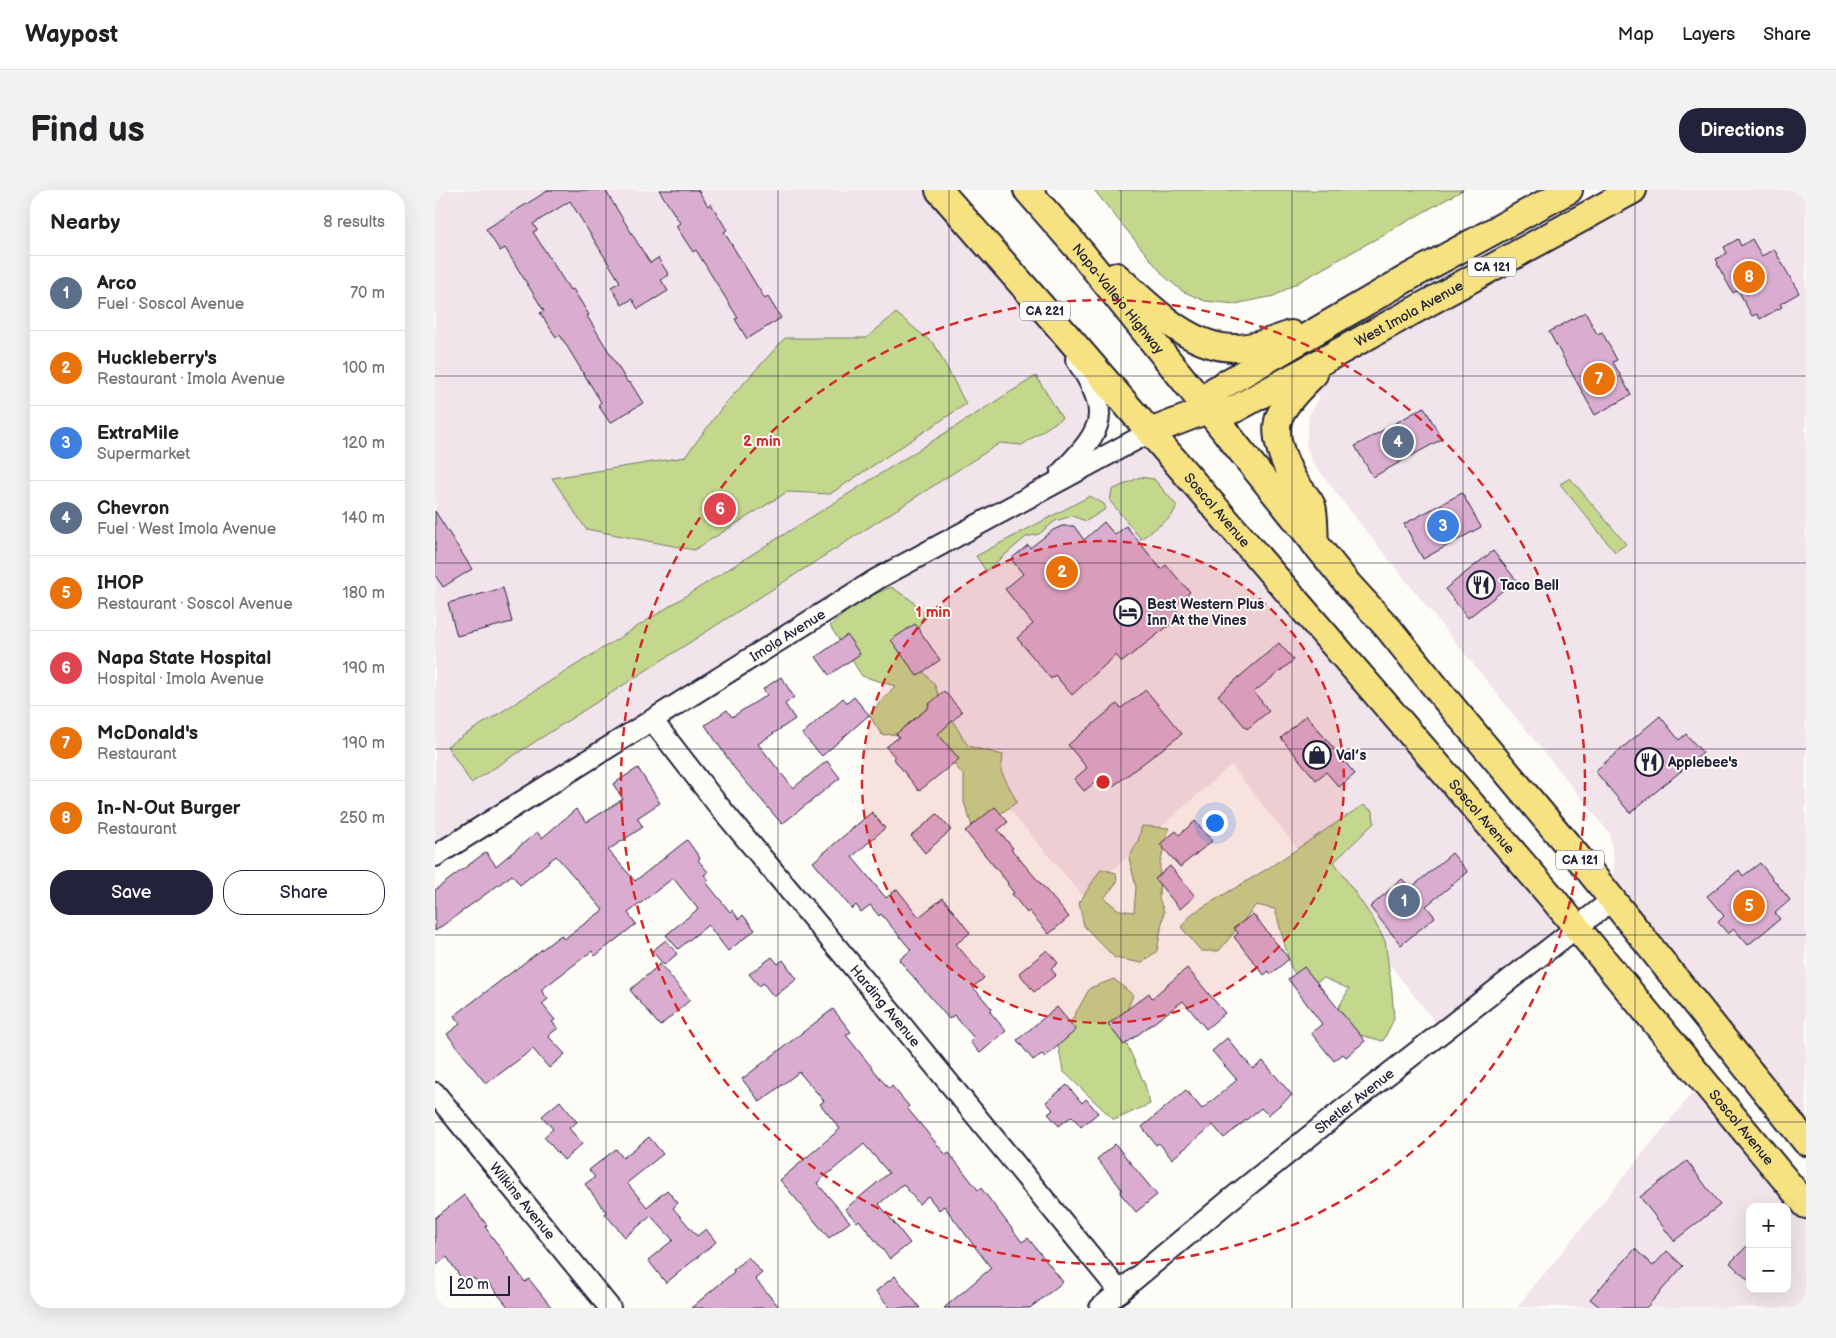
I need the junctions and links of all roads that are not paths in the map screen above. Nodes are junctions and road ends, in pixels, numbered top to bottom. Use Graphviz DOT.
graph roads {
  1 [pos="939,190"];
  2 [pos="1027,190"];
  3 [pos="1569,190"];
  4 [pos="1633,190"];
  5 [pos="1052,219"];
  6 [pos="1409,278"];
  7 [pos="1042,307"];
  8 [pos="1351,345"];
  9 [pos="1207,410"];
  10 [pos="1150,432"];
  11 [pos="1048,487"];
  12 [pos="1315,544"];
  13 [pos="651,720"];
  14 [pos="435,856"];
  15 [pos="1612,900"];
  16 [pos="1576,928"];
  17 [pos="435,1092"];
  18 [pos="1806,1142"];
  19 [pos="1806,1205"];
  20 [pos="1120,1292"];
  21 [pos="609,1308"];
  22 [pos="1100,1308"];
  1 -- 7 [label="main road, CA 221"];
  2 -- 5 [label="main road, Napa-Vallejo Highway"];
  3 -- 6 [label="main road, West Imola Avenue / CA 121"];
  4 -- 8 [label="main road, West Imola Avenue / CA 121"];
  5 -- 6 [label="main road"];
  5 -- 9 [label="main road, Napa-Vallejo Highway"];
  6 -- 9 [label="main road, West Imola Avenue / CA 121"];
  7 -- 10 [label="main road, CA 221"];
  7 -- 11 [label="street"];
  8 -- 9 [label="main road, West Imola Avenue"];
  8 -- 12 [label="main road, CA 121"];
  9 -- 10 [label="main road, West Imola Avenue"];
  9 -- 12 [label="main road"];
  10 -- 11 [label="street, Imola Avenue"];
  10 -- 16 [label="main road, Soscol Avenue"];
  11 -- 13 [label="street, Imola Avenue"];
  12 -- 15 [label="main road, CA 121"];
  13 -- 14 [label="street, Imola Avenue"];
  13 -- 20 [label="street, Harding Avenue"];
  15 -- 16 [label="street, Shetler Avenue"];
  15 -- 18 [label="main road, CA 121"];
  16 -- 19 [label="main road, Soscol Avenue"];
  16 -- 20 [label="street, Shetler Avenue"];
  17 -- 21 [label="street, Wilkins Avenue"];
  20 -- 22 [label="street, Shetler Avenue"];
}
